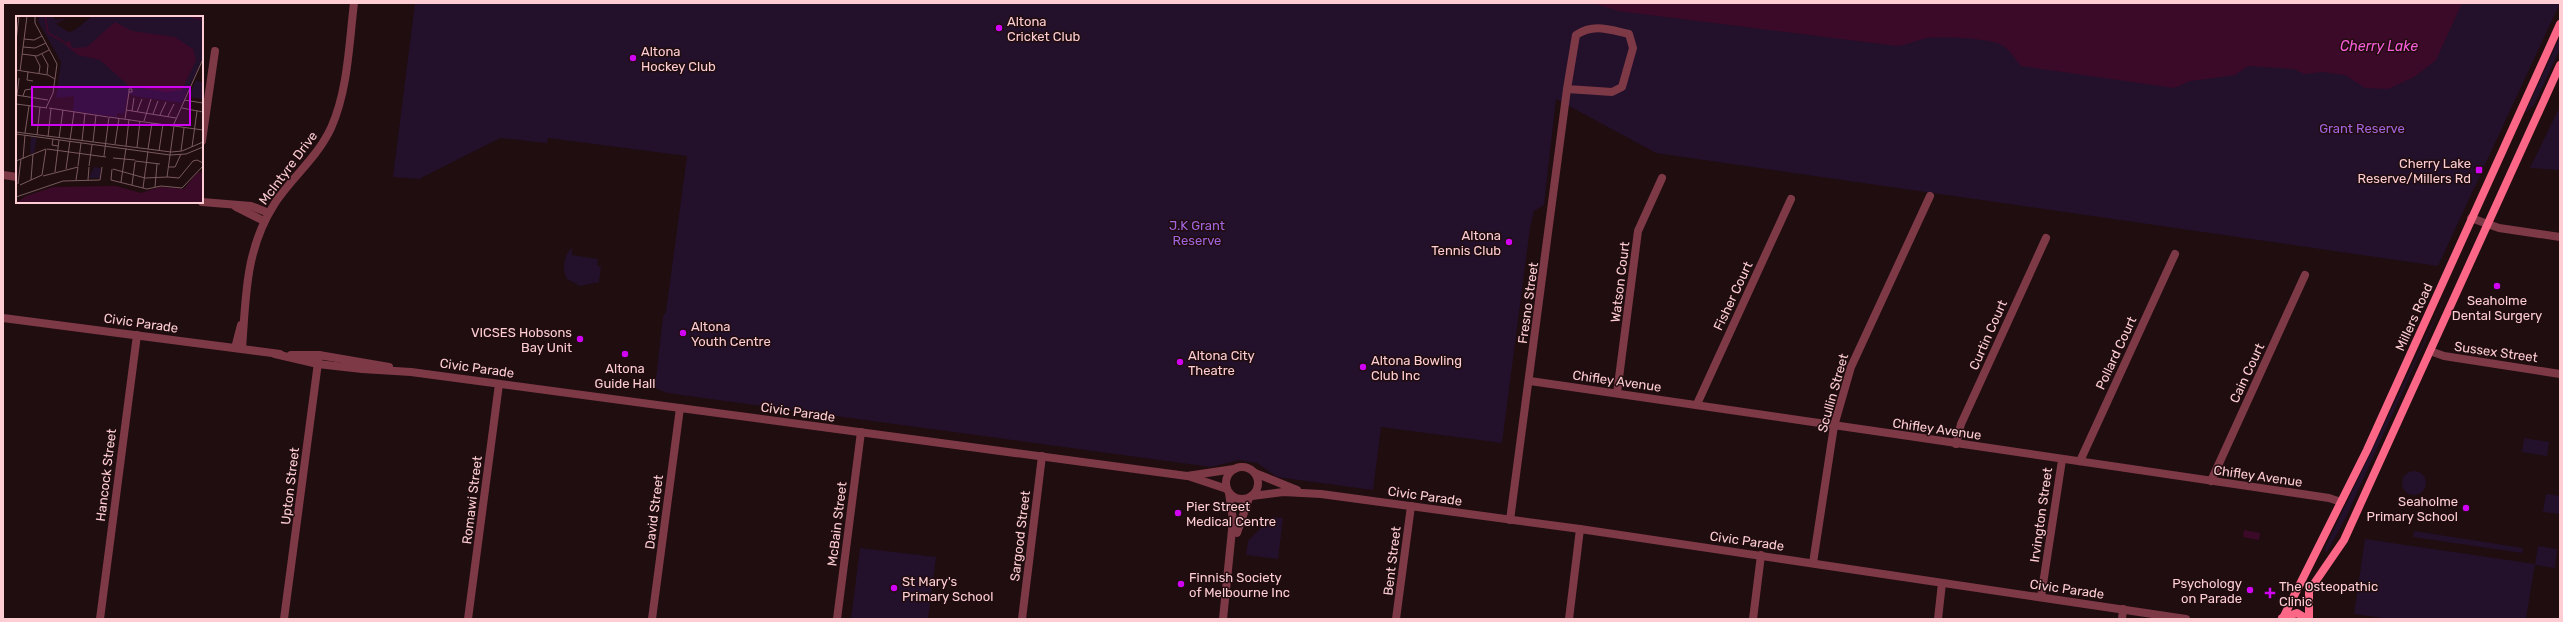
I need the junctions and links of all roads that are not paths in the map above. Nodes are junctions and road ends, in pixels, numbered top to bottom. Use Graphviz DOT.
graph roads {
  1 [pos="354,3"];
  2 [pos="2560,24"];
  3 [pos="215,51"];
  4 [pos="2560,65"];
  5 [pos="1567,89"];
  6 [pos="203,134"];
  7 [pos="3,175"];
  8 [pos="16,177"];
  9 [pos="1662,178"];
  10 [pos="1930,196"];
  11 [pos="1791,199"];
  12 [pos="203,202"];
  13 [pos="232,206"];
  14 [pos="269,213"];
  15 [pos="2471,218"];
  16 [pos="264,221"];
  17 [pos="2488,225"];
  18 [pos="2560,237"];
  19 [pos="2046,238"];
  20 [pos="2175,254"];
  21 [pos="2305,275"];
  22 [pos="3,318"];
  23 [pos="137,335"];
  24 [pos="238,349"];
  25 [pos="2430,351"];
  26 [pos="318,360"];
  27 [pos="2560,374"];
  28 [pos="1530,381"];
  29 [pos="499,384"];
  30 [pos="1617,393"];
  31 [pos="1697,404"];
  32 [pos="680,408"];
  33 [pos="1834,426"];
  34 [pos="861,432"];
  35 [pos="1956,444"];
  36 [pos="1042,456"];
  37 [pos="2062,460"];
  38 [pos="2080,462"];
  39 [pos="1234,469"];
  40 [pos="1255,473"];
  41 [pos="1187,476"];
  42 [pos="2210,481"];
  43 [pos="1228,491"];
  44 [pos="1303,492"];
  45 [pos="1251,497"];
  46 [pos="2341,502"];
  47 [pos="1411,506"];
  48 [pos="1510,520"];
  49 [pos="1580,529"];
  50 [pos="1761,555"];
  51 [pos="1231,556"];
  52 [pos="1814,563"];
  53 [pos="1942,583"];
  54 [pos="2041,597"];
  55 [pos="2123,609"];
  56 [pos="2282,618"];
  57 [pos="100,619"];
  58 [pos="284,619"];
  59 [pos="468,619"];
  60 [pos="652,619"];
  61 [pos="837,619"];
  62 [pos="1022,619"];
  63 [pos="1223,619"];
  64 [pos="1396,619"];
  65 [pos="1569,619"];
  66 [pos="1753,619"];
  67 [pos="1938,619"];
  68 [pos="2122,619"];
  69 [pos="2186,619"];
  70 [pos="2308,619"];
  1 -- 14 [label="street, McIntyre Drive"];
  2 -- 15 [label="main road, Millers Road"];
  3 -- 6 [label="street"];
  4 -- 17 [label="main road"];
  5 -- 5 [label="street, Fresno Street"];
  5 -- 28 [label="street, Fresno Street"];
  7 -- 8 [label="street"];
  9 -- 30 [label="street, Watson Court"];
  10 -- 33 [label="street, Scullin Street"];
  11 -- 31 [label="street, Fisher Court"];
  12 -- 13 [label="street"];
  13 -- 14 [label="street"];
  13 -- 16 [label="street"];
  14 -- 16 [label="street, McIntyre Drive"];
  15 -- 17 [label="street"];
  15 -- 46 [label="main road, Millers Road"];
  16 -- 24 [label="street, McIntyre Drive"];
  17 -- 18 [label="street"];
  17 -- 25 [label="main road"];
  19 -- 35 [label="street, Curtin Court"];
  20 -- 38 [label="street, Pollard Court"];
  21 -- 42 [label="street, Cain Court"];
  22 -- 23 [label="street, Civic Parade"];
  23 -- 24 [label="street, Civic Parade"];
  23 -- 57 [label="street, Hancock Street"];
  24 -- 26 [label="street, Civic Parade"];
  25 -- 27 [label="street, Sussex Street"];
  25 -- 70 [label="main road"];
  26 -- 29 [label="street, Civic Parade"];
  26 -- 58 [label="street, Upton Street"];
  28 -- 30 [label="street, Chifley Avenue"];
  28 -- 48 [label="street, Fresno Street"];
  29 -- 32 [label="street, Civic Parade"];
  29 -- 59 [label="street, Romawi Street"];
  30 -- 31 [label="street, Chifley Avenue"];
  31 -- 33 [label="street, Chifley Avenue"];
  32 -- 34 [label="street, Civic Parade"];
  32 -- 60 [label="street, David Street"];
  33 -- 35 [label="street, Chifley Avenue"];
  33 -- 52 [label="street, Scullin Street"];
  34 -- 36 [label="street, Civic Parade"];
  34 -- 61 [label="street, McBain Street"];
  35 -- 37 [label="street, Chifley Avenue"];
  36 -- 41 [label="street, Civic Parade"];
  36 -- 62 [label="street, Sargood Street"];
  37 -- 38 [label="street, Chifley Avenue"];
  37 -- 54 [label="street, Irvington Street"];
  38 -- 42 [label="street, Chifley Avenue"];
  39 -- 40 [label="street"];
  39 -- 41 [label="street, Civic Parade"];
  39 -- 43 [label="street"];
  40 -- 44 [label="street, Civic Parade"];
  40 -- 45 [label="street"];
  41 -- 43 [label="street, Civic Parade"];
  42 -- 46 [label="street, Chifley Avenue"];
  43 -- 45 [label="street"];
  43 -- 51 [label="street"];
  44 -- 45 [label="street, Civic Parade"];
  44 -- 47 [label="street, Civic Parade"];
  45 -- 51 [label="street"];
  46 -- 56 [label="main road, Millers Road"];
  47 -- 48 [label="street, Civic Parade"];
  47 -- 64 [label="street, Bent Street"];
  48 -- 49 [label="street, Civic Parade"];
  49 -- 50 [label="street, Civic Parade"];
  49 -- 65 [label="street"];
  50 -- 52 [label="street, Civic Parade"];
  50 -- 66 [label="street"];
  51 -- 63 [label="street"];
  52 -- 53 [label="street, Civic Parade"];
  53 -- 54 [label="street, Civic Parade"];
  53 -- 67 [label="street"];
  54 -- 55 [label="street, Civic Parade"];
  55 -- 68 [label="street"];
  55 -- 69 [label="street, Civic Parade"];
  56 -- 70 [label="main road"];
}
